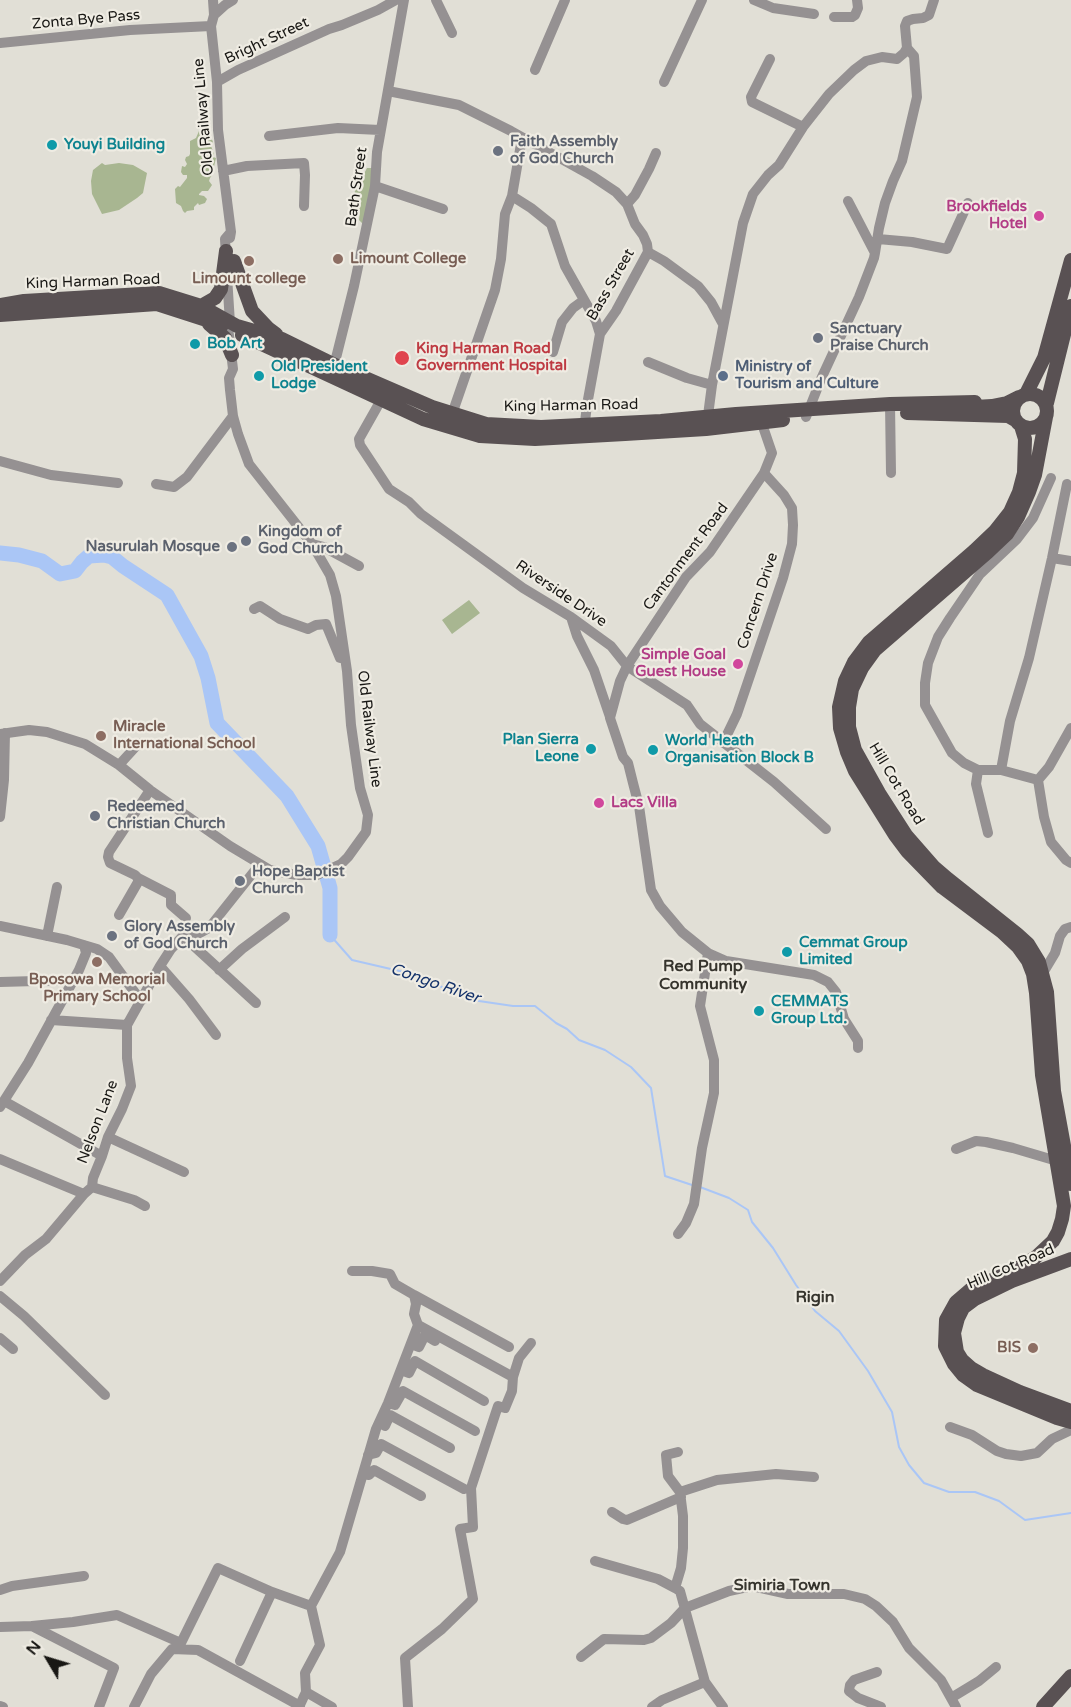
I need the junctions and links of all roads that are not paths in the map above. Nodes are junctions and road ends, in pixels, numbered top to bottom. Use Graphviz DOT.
graph roads {
  1 [pos="213,0"];
  2 [pos="233,0"];
  3 [pos="396,0"];
  4 [pos="404,0"];
  5 [pos="436,0"];
  6 [pos="702,0"];
  7 [pos="754,0"];
  8 [pos="857,0"];
  9 [pos="934,0"];
  10 [pos="563,1"];
  11 [pos="814,14"];
  12 [pos="214,15"];
  13 [pos="834,18"];
  14 [pos="211,26"];
  15 [pos="452,33"];
  16 [pos="0,43"];
  17 [pos="907,48"];
  18 [pos="770,59"];
  19 [pos="535,70"];
  20 [pos="218,82"];
  21 [pos="664,82"];
  22 [pos="388,91"];
  23 [pos="803,127"];
  24 [pos="380,130"];
  25 [pos="269,136"];
  26 [pos="522,138"];
  27 [pos="656,153"];
  28 [pos="223,171"];
  29 [pos="375,186"];
  30 [pos="512,195"];
  31 [pos="848,201"];
  32 [pos="968,203"];
  33 [pos="627,204"];
  34 [pos="304,206"];
  35 [pos="443,209"];
  36 [pos="878,239"];
  37 [pos="648,252"];
  38 [pos="875,253"];
  39 [pos="230,256"];
  40 [pos="1071,260"];
  41 [pos="584,300"];
  42 [pos="1071,306"];
  43 [pos="2,310"];
  44 [pos="200,311"];
  45 [pos="723,324"];
  46 [pos="233,327"];
  47 [pos="600,334"];
  48 [pos="282,339"];
  49 [pos="272,349"];
  50 [pos="553,352"];
  51 [pos="234,356"];
  52 [pos="648,362"];
  53 [pos="333,370"];
  54 [pos="712,385"];
  55 [pos="384,394"];
  56 [pos="1023,395"];
  57 [pos="890,409"];
  58 [pos="1047,410"];
  59 [pos="808,413"];
  60 [pos="234,416"];
  61 [pos="760,418"];
  62 [pos="450,420"];
  63 [pos="707,423"];
  64 [pos="1018,423"];
  65 [pos="584,430"];
  66 [pos="0,461"];
  67 [pos="764,473"];
  68 [pos="891,473"];
  69 [pos="1035,476"];
  70 [pos="1051,478"];
  71 [pos="118,483"];
  72 [pos="156,484"];
  73 [pos="1069,485"];
  74 [pos="312,544"];
  75 [pos="1052,558"];
  76 [pos="1071,561"];
  77 [pos="359,566"];
  78 [pos="254,609"];
  79 [pos="571,617"];
  80 [pos="627,666"];
  81 [pos="347,671"];
  82 [pos="610,718"];
  83 [pos="1071,728"];
  84 [pos="2,733"];
  85 [pos="139,743"];
  86 [pos="723,743"];
  87 [pos="119,765"];
  88 [pos="978,770"];
  89 [pos="1001,770"];
  90 [pos="1038,780"];
  91 [pos="150,790"];
  92 [pos="0,817"];
  93 [pos="826,829"];
  94 [pos="988,833"];
  95 [pos="1071,863"];
  96 [pos="260,864"];
  97 [pos="138,878"];
  98 [pos="57,887"];
  99 [pos="119,915"];
  100 [pos="285,917"];
  101 [pos="186,918"];
  102 [pos="0,926"];
  103 [pos="1071,927"];
  104 [pos="47,936"];
  105 [pos="183,936"];
  106 [pos="84,945"];
  107 [pos="708,953"];
  108 [pos="160,966"];
  109 [pos="219,970"];
  110 [pos="1042,973"];
  111 [pos="72,980"];
  112 [pos="0,982"];
  113 [pos="141,1001"];
  114 [pos="256,1003"];
  115 [pos="51,1020"];
  116 [pos="128,1025"];
  117 [pos="216,1035"];
  118 [pos="858,1048"];
  119 [pos="2,1104"];
  120 [pos="108,1137"];
  121 [pos="956,1149"];
  122 [pos="102,1156"];
  123 [pos="0,1159"];
  124 [pos="1057,1161"];
  125 [pos="184,1172"];
  126 [pos="1071,1184"];
  127 [pos="88,1190"];
  128 [pos="145,1206"];
  129 [pos="678,1234"];
  130 [pos="1061,1234"];
  131 [pos="1071,1259"];
  132 [pos="352,1271"];
  133 [pos="0,1281"];
  134 [pos="414,1295"];
  135 [pos="0,1296"];
  136 [pos="418,1325"];
  137 [pos="0,1338"];
  138 [pos="411,1344"];
  139 [pos="531,1344"];
  140 [pos="509,1347"];
  141 [pos="14,1349"];
  142 [pos="401,1370"];
  143 [pos="496,1374"];
  144 [pos="513,1377"];
  145 [pos="105,1395"];
  146 [pos="484,1401"];
  147 [pos="388,1403"];
  148 [pos="1071,1412"];
  149 [pos="1071,1422"];
  150 [pos="950,1427"];
  151 [pos="376,1429"];
  152 [pos="1071,1430"];
  153 [pos="475,1431"];
  154 [pos="450,1448"];
  155 [pos="678,1452"];
  156 [pos="368,1455"];
  157 [pos="363,1474"];
  158 [pos="814,1477"];
  159 [pos="464,1489"];
  160 [pos="680,1494"];
  161 [pos="421,1496"];
  162 [pos="612,1512"];
  163 [pos="595,1561"];
  164 [pos="84,1576"];
  165 [pos="675,1588"];
  166 [pos="0,1590"];
  167 [pos="272,1592"];
  168 [pos="311,1606"];
  169 [pos="685,1608"];
  170 [pos="32,1626"];
  171 [pos="0,1627"];
  172 [pos="179,1646"];
  173 [pos="581,1657"];
  174 [pos="240,1661"];
  175 [pos="996,1667"];
  176 [pos="877,1672"];
  177 [pos="1071,1676"];
  178 [pos="705,1682"];
  179 [pos="1071,1690"];
  180 [pos="306,1692"];
  181 [pos="953,1703"];
  182 [pos="99,1707"];
  183 [pos="134,1707"];
  184 [pos="300,1707"];
  185 [pos="332,1707"];
  186 [pos="408,1707"];
  187 [pos="651,1707"];
  188 [pos="723,1707"];
  189 [pos="881,1707"];
  190 [pos="1042,1707"];
  191 [pos="1054,1707"];
  1 -- 12 [label="street, Old Railway Line"];
  2 -- 12 [label="street"];
  3 -- 20 [label="street, Bright Street"];
  4 -- 22 [label="street, Bath Street"];
  5 -- 15 [label="street"];
  6 -- 21 [label="street"];
  7 -- 11 [label="street"];
  8 -- 13 [label="street"];
  9 -- 17 [label="street"];
  10 -- 19 [label="street"];
  12 -- 14 [label="street, Old Railway Line"];
  14 -- 16 [label="street, Zonta Bye Pass"];
  14 -- 20 [label="street, Old Railway Line"];
  17 -- 23 [label="street"];
  17 -- 36 [label="street"];
  18 -- 23 [label="street"];
  20 -- 28 [label="street, Old Railway Line"];
  22 -- 24 [label="street, Bath Street"];
  22 -- 26 [label="street, Bass Street"];
  23 -- 45 [label="street"];
  24 -- 25 [label="street"];
  24 -- 29 [label="street, Bath Street"];
  26 -- 30 [label="street"];
  26 -- 33 [label="street, Bass Street"];
  27 -- 33 [label="street"];
  28 -- 34 [label="street"];
  28 -- 39 [label="street, Old Railway Line"];
  29 -- 35 [label="street"];
  29 -- 53 [label="street, Bath Street"];
  30 -- 41 [label="street"];
  30 -- 62 [label="street"];
  31 -- 38 [label="street"];
  32 -- 36 [label="street"];
  33 -- 37 [label="street, Bass Street"];
  36 -- 38 [label="street"];
  37 -- 45 [label="street"];
  37 -- 47 [label="street, Bass Street"];
  38 -- 59 [label="street"];
  39 -- 44 [label="main road"];
  39 -- 46 [label="street, Old Railway Line"];
  39 -- 48 [label="main road"];
  40 -- 56 [label="main road"];
  41 -- 47 [label="street"];
  41 -- 50 [label="street"];
  42 -- 58 [label="main road, Hill Cot Road"];
  43 -- 44 [label="main road, King Harman Road"];
  44 -- 46 [label="main road, King Harman Road"];
  44 -- 51 [label="main road"];
  45 -- 54 [label="street"];
  46 -- 48 [label="main road, King Harman Road"];
  46 -- 49 [label="main road, King Harman Road"];
  46 -- 51 [label="street, Old Railway Line"];
  47 -- 65 [label="street, Bass Street"];
  48 -- 53 [label="main road, King Harman Road"];
  49 -- 51 [label="main road"];
  49 -- 53 [label="main road, King Harman Road"];
  51 -- 60 [label="street, Old Railway Line"];
  52 -- 54 [label="street"];
  53 -- 55 [label="main road, King Harman Road"];
  54 -- 63 [label="street"];
  55 -- 62 [label="main road, King Harman Road"];
  55 -- 79 [label="street, Riverside Drive"];
  56 -- 57 [label="main road, King Harman Road"];
  56 -- 58 [label="main road"];
  56 -- 64 [label="main road"];
  57 -- 59 [label="main road, King Harman Road"];
  57 -- 64 [label="main road, King Harman Road"];
  57 -- 68 [label="street"];
  58 -- 64 [label="main road"];
  58 -- 69 [label="main road, Hill Cot Road"];
  59 -- 61 [label="main road, King Harman Road"];
  60 -- 72 [label="street"];
  60 -- 74 [label="street, Old Railway Line"];
  61 -- 63 [label="main road, King Harman Road"];
  61 -- 67 [label="street, Cantonment Road"];
  62 -- 65 [label="main road, King Harman Road"];
  63 -- 65 [label="main road, King Harman Road"];
  64 -- 124 [label="main road, Hill Cot Road"];
  66 -- 71 [label="street"];
  67 -- 80 [label="street, Cantonment Road"];
  67 -- 86 [label="street, Concern Drive"];
  69 -- 70 [label="street"];
  69 -- 110 [label="main road, Hill Cot Road"];
  70 -- 73 [label="street"];
  70 -- 88 [label="street"];
  73 -- 75 [label="street"];
  74 -- 77 [label="street"];
  74 -- 81 [label="street, Old Railway Line"];
  75 -- 76 [label="street"];
  75 -- 89 [label="street"];
  78 -- 81 [label="street"];
  79 -- 80 [label="street, Riverside Drive"];
  79 -- 82 [label="street"];
  80 -- 82 [label="street, Cantonment Road"];
  80 -- 86 [label="street, Riverside Drive"];
  81 -- 96 [label="street, Old Railway Line"];
  82 -- 107 [label="street"];
  83 -- 90 [label="street"];
  84 -- 87 [label="street, Old Railway Line"];
  84 -- 92 [label="street"];
  85 -- 87 [label="street"];
  86 -- 93 [label="street, Riverside Drive"];
  87 -- 91 [label="street, Old Railway Line"];
  88 -- 89 [label="street"];
  88 -- 94 [label="street"];
  89 -- 90 [label="street"];
  90 -- 95 [label="street"];
  91 -- 96 [label="street, Old Railway Line"];
  91 -- 97 [label="street"];
  96 -- 105 [label="street"];
  97 -- 99 [label="street"];
  97 -- 101 [label="street"];
  98 -- 104 [label="street"];
  100 -- 109 [label="street"];
  102 -- 104 [label="street"];
  103 -- 110 [label="street"];
  104 -- 106 [label="street"];
  105 -- 108 [label="street"];
  105 -- 109 [label="street"];
  106 -- 111 [label="street"];
  106 -- 113 [label="street"];
  107 -- 118 [label="street"];
  107 -- 129 [label="street"];
  108 -- 113 [label="street"];
  108 -- 117 [label="street"];
  109 -- 114 [label="street"];
  110 -- 126 [label="main road, Hill Cot Road"];
  111 -- 112 [label="street"];
  111 -- 115 [label="street"];
  113 -- 116 [label="street"];
  115 -- 116 [label="street"];
  115 -- 119 [label="street"];
  116 -- 120 [label="street, Nelson Lane"];
  119 -- 122 [label="street"];
  120 -- 122 [label="street, Nelson Lane"];
  120 -- 125 [label="street"];
  121 -- 124 [label="street"];
  122 -- 127 [label="street, Nelson Lane"];
  123 -- 127 [label="street"];
  124 -- 130 [label="main road, Hill Cot Road"];
  127 -- 128 [label="street"];
  127 -- 133 [label="street, Nelson Lane"];
  130 -- 131 [label="main road"];
  130 -- 149 [label="main road, Hill Cot Road"];
  131 -- 148 [label="main road, Hill Cot Road"];
  132 -- 134 [label="street"];
  134 -- 136 [label="street"];
  134 -- 140 [label="street"];
  135 -- 145 [label="street"];
  136 -- 138 [label="street"];
  136 -- 144 [label="street"];
  137 -- 141 [label="street"];
  138 -- 142 [label="street"];
  138 -- 143 [label="street"];
  139 -- 144 [label="street"];
  142 -- 146 [label="street"];
  142 -- 147 [label="street"];
  144 -- 186 [label="street"];
  147 -- 151 [label="street"];
  147 -- 153 [label="street"];
  150 -- 152 [label="street"];
  151 -- 154 [label="street"];
  151 -- 156 [label="street"];
  155 -- 160 [label="street"];
  156 -- 157 [label="street"];
  156 -- 159 [label="street"];
  157 -- 161 [label="street"];
  157 -- 168 [label="street"];
  158 -- 160 [label="street"];
  160 -- 162 [label="street"];
  160 -- 165 [label="street"];
  163 -- 165 [label="street"];
  164 -- 166 [label="street"];
  165 -- 169 [label="street"];
  167 -- 168 [label="street"];
  167 -- 172 [label="street"];
  167 -- 174 [label="street"];
  168 -- 180 [label="street"];
  169 -- 173 [label="street"];
  169 -- 178 [label="street"];
  169 -- 181 [label="street"];
  170 -- 171 [label="street"];
  170 -- 172 [label="street"];
  170 -- 182 [label="street"];
  172 -- 183 [label="street"];
  172 -- 184 [label="street"];
  175 -- 181 [label="street"];
  176 -- 189 [label="street"];
  177 -- 190 [label="main road"];
  178 -- 187 [label="street"];
  178 -- 188 [label="street"];
  179 -- 191 [label="main road"];
  180 -- 184 [label="street"];
  180 -- 185 [label="street"];
}
